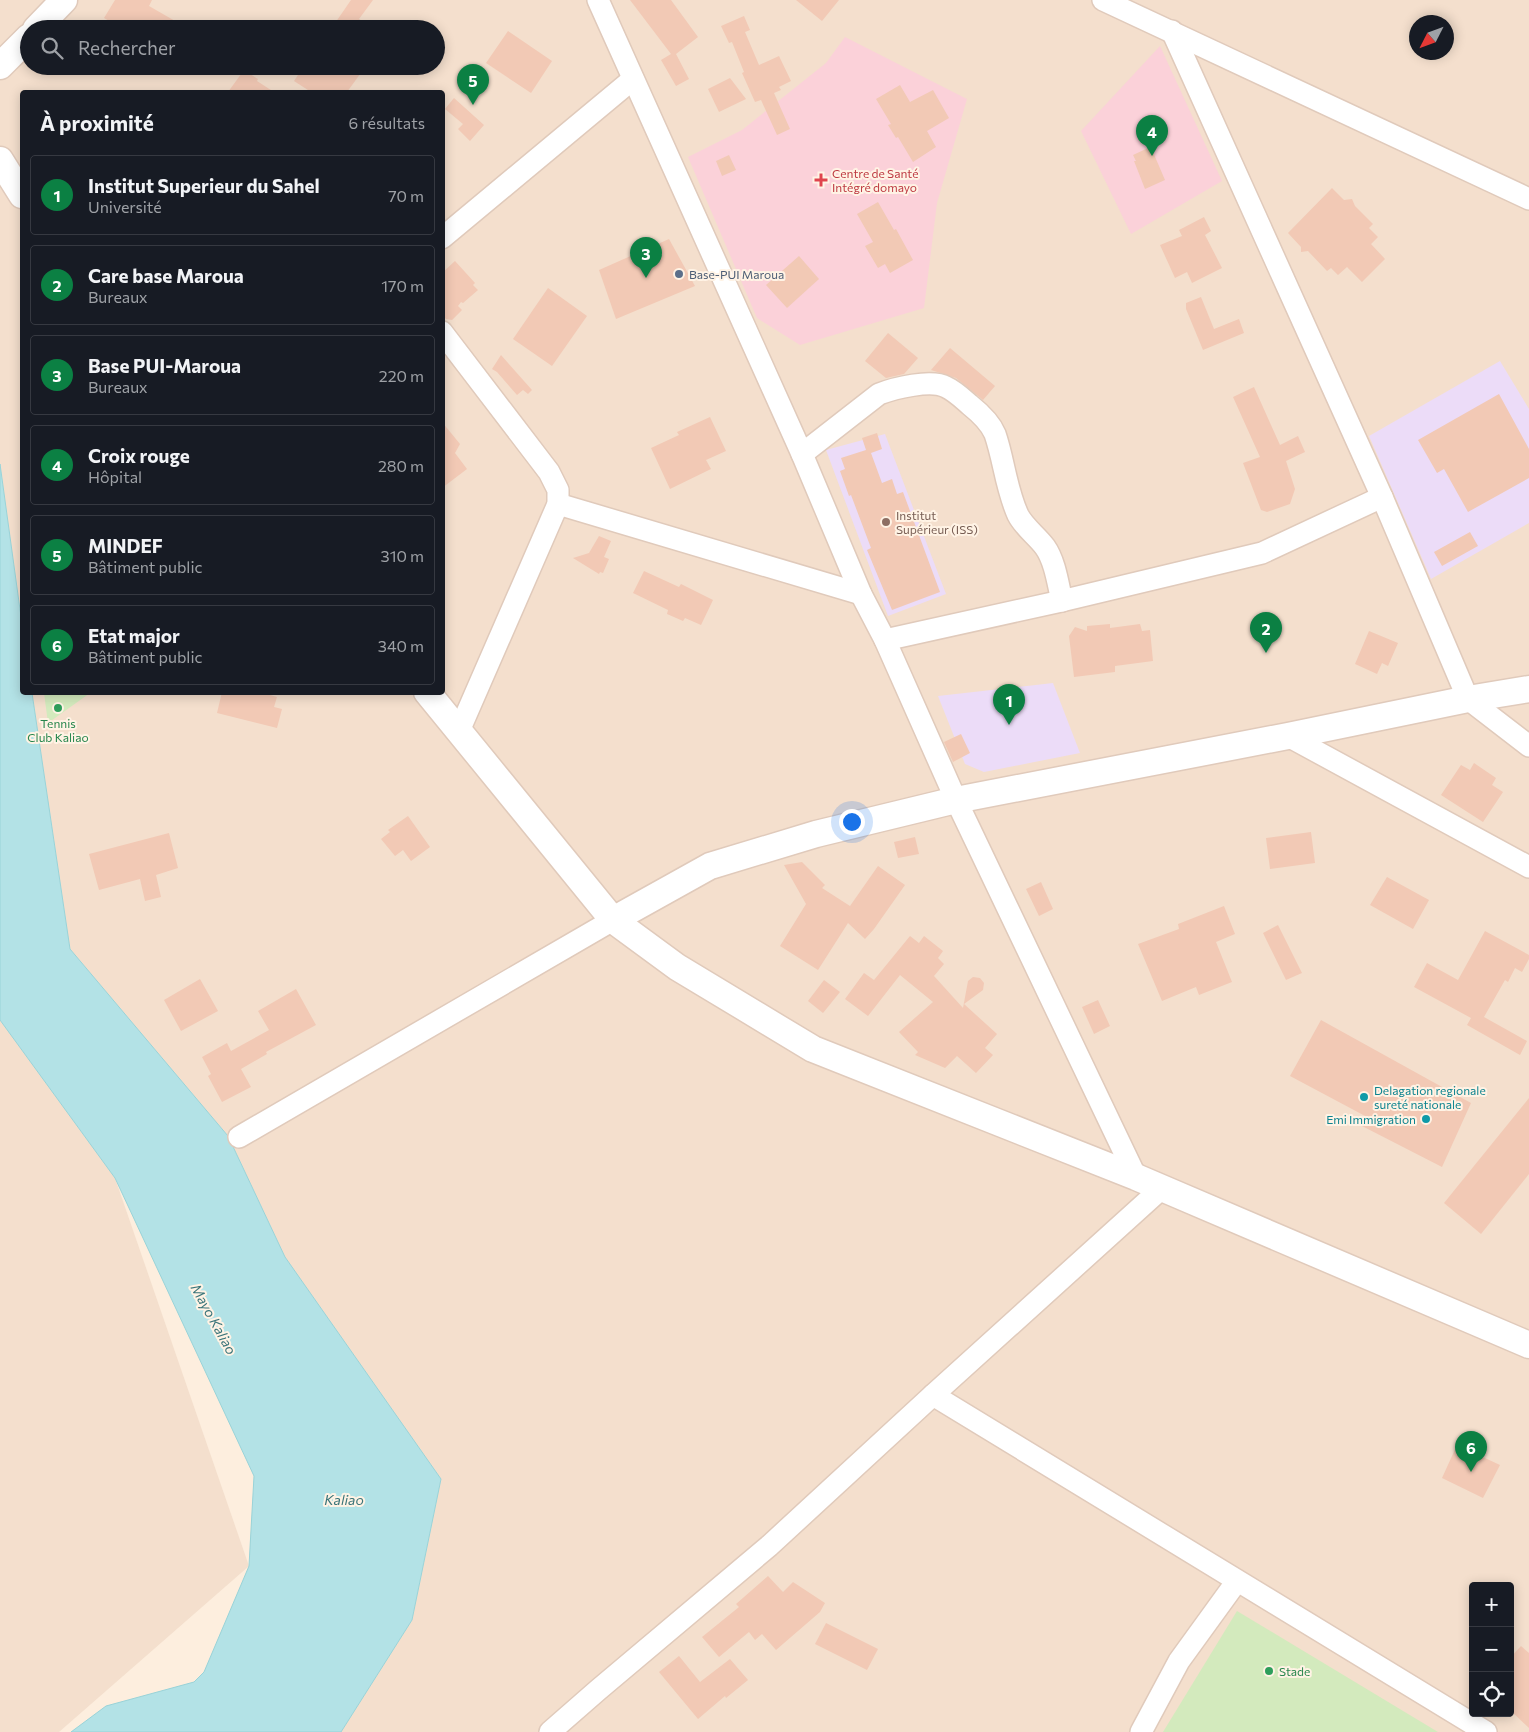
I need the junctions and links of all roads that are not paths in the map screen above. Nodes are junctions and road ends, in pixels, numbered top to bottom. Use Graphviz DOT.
graph roads {
  1 [pos="64,0"];
  2 [pos="598,0"];
  3 [pos="1104,0"];
  4 [pos="45,20"];
  5 [pos="1172,31"];
  6 [pos="20,46"];
  7 [pos="0,66"];
  8 [pos="634,79"];
  9 [pos="0,160"];
  10 [pos="20,192"];
  11 [pos="1529,199"];
  12 [pos="445,236"];
  13 [pos="445,336"];
  14 [pos="802,454"];
  15 [pos="1382,497"];
  16 [pos="558,504"];
  17 [pos="861,594"];
  18 [pos="1062,601"];
  19 [pos="885,640"];
  20 [pos="1529,689"];
  21 [pos="429,695"];
  22 [pos="1468,699"];
  23 [pos="459,731"];
  24 [pos="1288,736"];
  25 [pos="1529,746"];
  26 [pos="956,800"];
  27 [pos="1529,868"];
  28 [pos="613,920"];
  29 [pos="240,1137"];
  30 [pos="1136,1177"];
  31 [pos="1162,1188"];
  32 [pos="1529,1345"];
  33 [pos="933,1395"];
  34 [pos="1236,1581"];
  35 [pos="550,1732"];
  36 [pos="1141,1732"];
  37 [pos="1486,1732"];
  1 -- 4 [label="street"];
  2 -- 8 [label="street"];
  3 -- 5 [label="street"];
  5 -- 11 [label="street"];
  5 -- 15 [label="street"];
  6 -- 7 [label="street"];
  8 -- 12 [label="street"];
  8 -- 14 [label="street"];
  9 -- 10 [label="street"];
  13 -- 16 [label="street"];
  14 -- 17 [label="street"];
  14 -- 18 [label="street"];
  15 -- 18 [label="street"];
  15 -- 22 [label="street"];
  16 -- 17 [label="street"];
  16 -- 23 [label="street"];
  17 -- 19 [label="street"];
  18 -- 19 [label="street"];
  19 -- 26 [label="street"];
  20 -- 22 [label="street"];
  21 -- 23 [label="street"];
  22 -- 24 [label="street"];
  22 -- 25 [label="street"];
  23 -- 28 [label="street"];
  24 -- 26 [label="street"];
  24 -- 27 [label="street"];
  26 -- 28 [label="street"];
  26 -- 30 [label="street"];
  28 -- 29 [label="street"];
  28 -- 30 [label="street"];
  30 -- 31 [label="street"];
  31 -- 32 [label="street"];
  31 -- 33 [label="street"];
  33 -- 34 [label="street"];
  33 -- 35 [label="street"];
  34 -- 36 [label="street"];
  34 -- 37 [label="street"];
}
